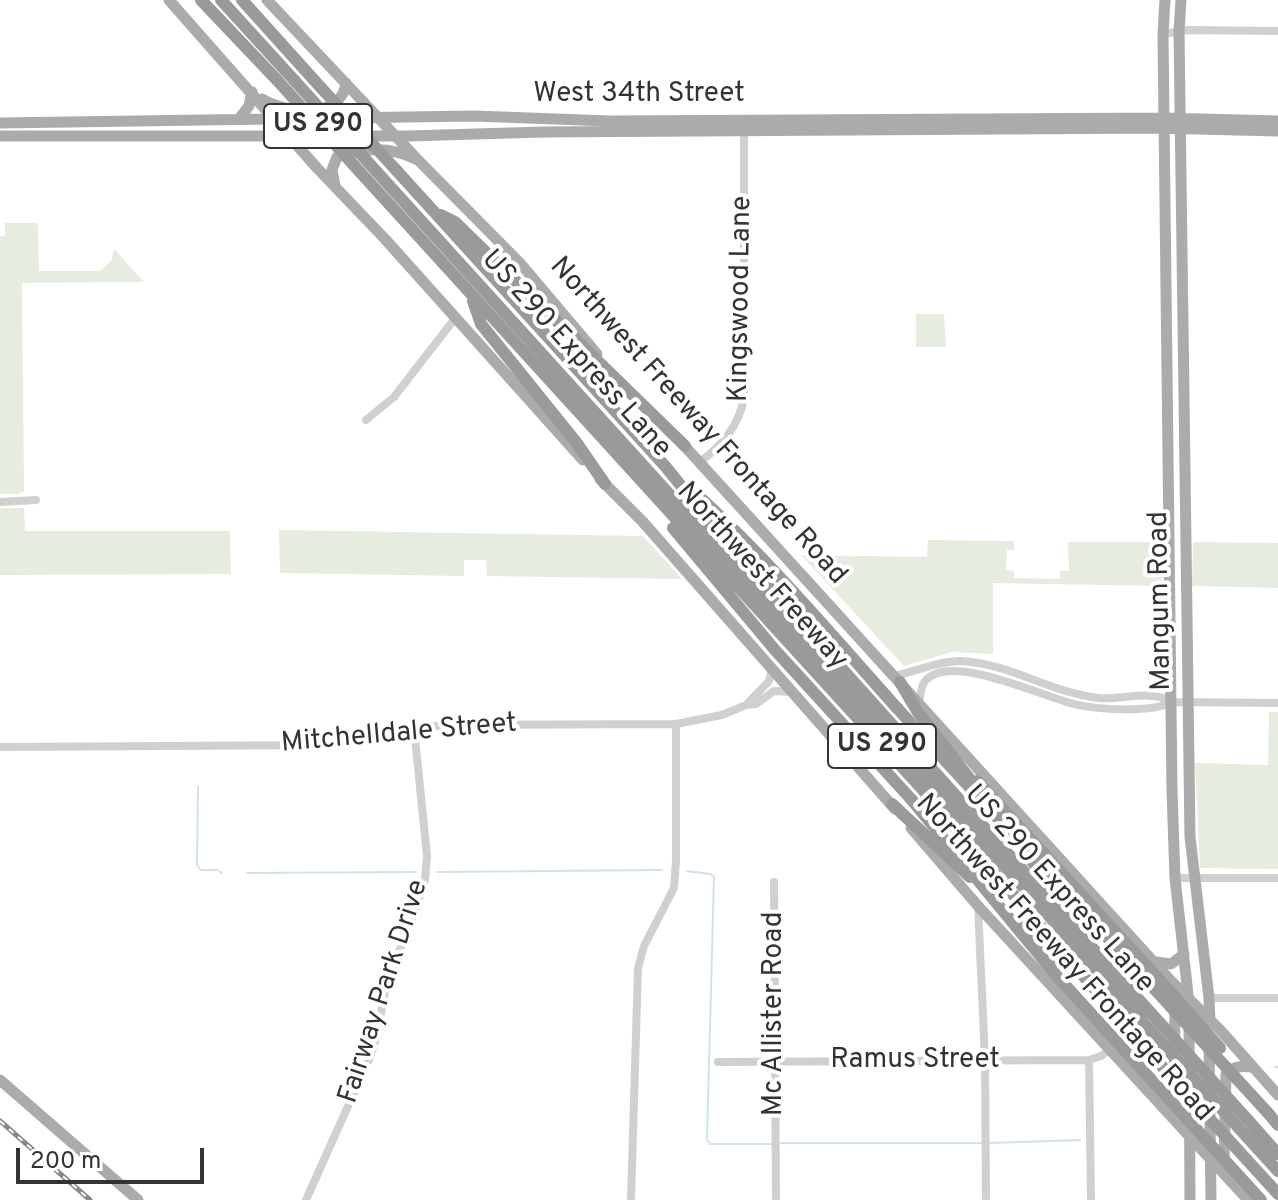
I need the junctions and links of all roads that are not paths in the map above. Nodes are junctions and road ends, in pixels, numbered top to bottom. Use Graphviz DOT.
graph roads {
  1 [pos="169,0"];
  2 [pos="201,0"];
  3 [pos="221,0"];
  4 [pos="242,0"];
  5 [pos="267,0"];
  6 [pos="1165,0"];
  7 [pos="1181,0"];
  8 [pos="1179,31"];
  9 [pos="1278,31"];
  10 [pos="1163,34"];
  11 [pos="346,83"];
  12 [pos="252,92"];
  13 [pos="379,116"];
  14 [pos="474,116"];
  15 [pos="239,119"];
  16 [pos="274,119"];
  17 [pos="171,121"];
  18 [pos="1278,121"];
  19 [pos="0,123"];
  20 [pos="1165,123"];
  21 [pos="1180,123"];
  22 [pos="544,126"];
  23 [pos="744,126"];
  24 [pos="16,130"];
  25 [pos="1278,131"];
  26 [pos="473,135"];
  27 [pos="0,136"];
  28 [pos="398,136"];
  29 [pos="435,136"];
  30 [pos="172,137"];
  31 [pos="291,137"];
  32 [pos="419,161"];
  33 [pos="335,186"];
  34 [pos="434,212"];
  35 [pos="1166,229"];
  36 [pos="1181,230"];
  37 [pos="471,294"];
  38 [pos="456,317"];
  39 [pos="1167,394"];
  40 [pos="1183,394"];
  41 [pos="366,420"];
  42 [pos="685,446"];
  43 [pos="700,462"];
  44 [pos="665,466"];
  45 [pos="605,484"];
  46 [pos="36,500"];
  47 [pos="0,502"];
  48 [pos="665,507"];
  49 [pos="1171,613"];
  50 [pos="1186,613"];
  51 [pos="772,668"];
  52 [pos="897,679"];
  53 [pos="794,692"];
  54 [pos="1172,702"];
  55 [pos="1187,702"];
  56 [pos="1278,703"];
  57 [pos="746,705"];
  58 [pos="919,705"];
  59 [pos="676,724"];
  60 [pos="414,728"];
  61 [pos="0,747"];
  62 [pos="953,756"];
  63 [pos="1172,791"];
  64 [pos="1189,791"];
  65 [pos="892,804"];
  66 [pos="1175,878"];
  67 [pos="1194,878"];
  68 [pos="1278,878"];
  69 [pos="774,882"];
  70 [pos="978,906"];
  71 [pos="1080,934"];
  72 [pos="1184,954"];
  73 [pos="1156,962"];
  74 [pos="1170,980"];
  75 [pos="1093,990"];
  76 [pos="1209,998"];
  77 [pos="1278,998"];
  78 [pos="1189,1000"];
  79 [pos="1210,1022"];
  80 [pos="1109,1050"];
  81 [pos="985,1060"];
  82 [pos="1089,1060"];
  83 [pos="718,1062"];
  84 [pos="775,1062"];
  85 [pos="1252,1067"];
  86 [pos="0,1080"];
  87 [pos="1146,1089"];
  88 [pos="1278,1095"];
  89 [pos="1278,1114"];
  90 [pos="1278,1125"];
  91 [pos="1188,1135"];
  92 [pos="1278,1154"];
  93 [pos="1210,1160"];
  94 [pos="1278,1171"];
  95 [pos="1232,1183"];
  96 [pos="1278,1194"];
  97 [pos="1211,1197"];
  98 [pos="138,1200"];
  99 [pos="306,1200"];
  100 [pos="631,1200"];
  101 [pos="776,1200"];
  102 [pos="986,1200"];
  103 [pos="1091,1200"];
  104 [pos="1190,1200"];
  105 [pos="1248,1200"];
  106 [pos="1261,1200"];
  1 -- 12 [label="main road, Northwest Freeway Frontage Road"];
  2 -- 37 [label="highway, Northwest Freeway / US 290, bridge"];
  3 -- 94 [label="highway, US 290 Express Lane, bridge"];
  4 -- 34 [label="highway, Northwest Freeway / US 290, bridge"];
  5 -- 11 [label="main road, Northwest Freeway Frontage Road"];
  6 -- 10 [label="main road, Mangum Road"];
  7 -- 8 [label="main road, Mangum Road"];
  8 -- 9 [label="street"];
  8 -- 10 [label="street"];
  8 -- 21 [label="main road, Mangum Road"];
  10 -- 20 [label="main road, Mangum Road"];
  11 -- 12 [label="main road"];
  11 -- 13 [label="main road, Northwest Freeway Frontage Road"];
  12 -- 15 [label="main road"];
  12 -- 16 [label="main road, Northwest Freeway Frontage Road"];
  13 -- 14 [label="main road, West 34th Street"];
  13 -- 16 [label="main road, West 34th Street"];
  13 -- 28 [label="main road, Northwest Freeway Frontage Road"];
  14 -- 22 [label="main road, West 34th Street"];
  14 -- 26 [label="main road"];
  15 -- 16 [label="main road, West 34th Street"];
  15 -- 17 [label="main road, West 34th Street"];
  16 -- 31 [label="main road, Northwest Freeway Frontage Road"];
  17 -- 24 [label="main road, West 34th Street"];
  17 -- 30 [label="main road"];
  18 -- 21 [label="main road, West 34th Street"];
  19 -- 24 [label="main road, West 34th Street"];
  20 -- 21 [label="main road, West 34th Street"];
  20 -- 23 [label="main road, West 34th Street"];
  20 -- 35 [label="main road, Mangum Road"];
  21 -- 25 [label="main road, West 34th Street"];
  21 -- 36 [label="main road, Mangum Road"];
  22 -- 23 [label="main road, West 34th Street"];
  22 -- 26 [label="main road, West 34th Street"];
  23 -- 43 [label="street, Kingswood Lane"];
  24 -- 27 [label="main road, West 34th Street"];
  24 -- 30 [label="main road, West 34th Street"];
  26 -- 29 [label="main road, West 34th Street"];
  28 -- 29 [label="main road, West 34th Street"];
  28 -- 31 [label="main road, West 34th Street"];
  28 -- 32 [label="main road, Northwest Freeway Frontage Road"];
  29 -- 32 [label="main road"];
  30 -- 31 [label="main road, West 34th Street"];
  31 -- 33 [label="main road, Northwest Freeway Frontage Road"];
  32 -- 33 [label="main road"];
  32 -- 42 [label="main road, Northwest Freeway Frontage Road"];
  33 -- 38 [label="main road, Northwest Freeway Frontage Road"];
  34 -- 42 [label="highway"];
  34 -- 44 [label="highway, Northwest Freeway / US 290"];
  35 -- 36 [label="main road"];
  35 -- 39 [label="main road, Mangum Road"];
  36 -- 40 [label="main road, Mangum Road"];
  37 -- 45 [label="highway"];
  37 -- 48 [label="highway, Northwest Freeway / US 290"];
  38 -- 41 [label="street"];
  38 -- 45 [label="main road, Northwest Freeway Frontage Road"];
  39 -- 40 [label="main road"];
  39 -- 49 [label="main road, Mangum Road"];
  40 -- 50 [label="main road, Mangum Road"];
  42 -- 43 [label="main road, Northwest Freeway Frontage Road"];
  43 -- 52 [label="main road, Northwest Freeway Frontage Road"];
  44 -- 71 [label="highway, Northwest Freeway / US 290"];
  44 -- 90 [label="highway, bridge"];
  45 -- 51 [label="main road, Northwest Freeway Frontage Road"];
  46 -- 47 [label="street"];
  48 -- 75 [label="highway, Northwest Freeway / US 290"];
  48 -- 106 [label="highway, bridge"];
  49 -- 50 [label="main road"];
  49 -- 54 [label="main road, Mangum Road"];
  50 -- 55 [label="main road, Mangum Road"];
  51 -- 53 [label="main road, Northwest Freeway Frontage Road"];
  51 -- 57 [label="street"];
  52 -- 54 [label="street"];
  52 -- 58 [label="main road, Northwest Freeway Frontage Road"];
  52 -- 62 [label="highway"];
  53 -- 57 [label="street, Mitchelldale Street"];
  53 -- 65 [label="main road, Northwest Freeway Frontage Road"];
  54 -- 55 [label="street"];
  54 -- 58 [label="street"];
  54 -- 63 [label="main road, Mangum Road"];
  55 -- 56 [label="street"];
  55 -- 64 [label="main road, Mangum Road"];
  57 -- 59 [label="street, Mitchelldale Street"];
  58 -- 73 [label="main road, Northwest Freeway Frontage Road"];
  59 -- 60 [label="street, Mitchelldale Street"];
  59 -- 100 [label="street"];
  60 -- 61 [label="street, Mitchelldale Street"];
  60 -- 99 [label="street, Fairway Park Drive"];
  62 -- 71 [label="highway"];
  62 -- 89 [label="highway, bridge"];
  63 -- 64 [label="main road"];
  63 -- 66 [label="main road, Mangum Road"];
  64 -- 67 [label="main road, Mangum Road"];
  65 -- 70 [label="main road, Northwest Freeway Frontage Road"];
  65 -- 75 [label="highway"];
  66 -- 67 [label="street"];
  66 -- 72 [label="main road, Mangum Road"];
  67 -- 68 [label="street"];
  67 -- 76 [label="main road, Mangum Road"];
  69 -- 84 [label="street, Mc Allister Road"];
  70 -- 80 [label="main road, Northwest Freeway Frontage Road"];
  70 -- 81 [label="street"];
  71 -- 92 [label="highway, Northwest Freeway / US 290, bridge"];
  72 -- 73 [label="main road"];
  72 -- 78 [label="main road, Mangum Road"];
  73 -- 74 [label="main road, Northwest Freeway Frontage Road"];
  74 -- 78 [label="main road, Northwest Freeway Frontage Road"];
  74 -- 87 [label="main road"];
  75 -- 96 [label="highway, Northwest Freeway / US 290, bridge"];
  76 -- 77 [label="street"];
  76 -- 79 [label="main road, Mangum Road"];
  78 -- 79 [label="main road, Northwest Freeway Frontage Road"];
  78 -- 91 [label="main road, Mangum Road"];
  79 -- 85 [label="main road, Northwest Freeway Frontage Road"];
  79 -- 93 [label="main road, Mangum Road"];
  80 -- 82 [label="street, Ramus Street"];
  80 -- 87 [label="main road, Northwest Freeway Frontage Road"];
  81 -- 82 [label="street, Ramus Street"];
  81 -- 84 [label="street, Ramus Street"];
  81 -- 102 [label="street"];
  82 -- 103 [label="street"];
  83 -- 84 [label="street, Ramus Street"];
  84 -- 101 [label="street, Mc Allister Road"];
  85 -- 88 [label="main road, Northwest Freeway Frontage Road"];
  85 -- 95 [label="main road"];
  86 -- 98 [label="main road"];
  87 -- 91 [label="main road, Northwest Freeway Frontage Road"];
  91 -- 93 [label="main road, Northwest Freeway Frontage Road"];
  91 -- 104 [label="main road, Mangum Road"];
  93 -- 95 [label="main road, Northwest Freeway Frontage Road"];
  93 -- 97 [label="main road, Mangum Road"];
  95 -- 97 [label="main road"];
  95 -- 105 [label="main road, Northwest Freeway Frontage Road"];
}
